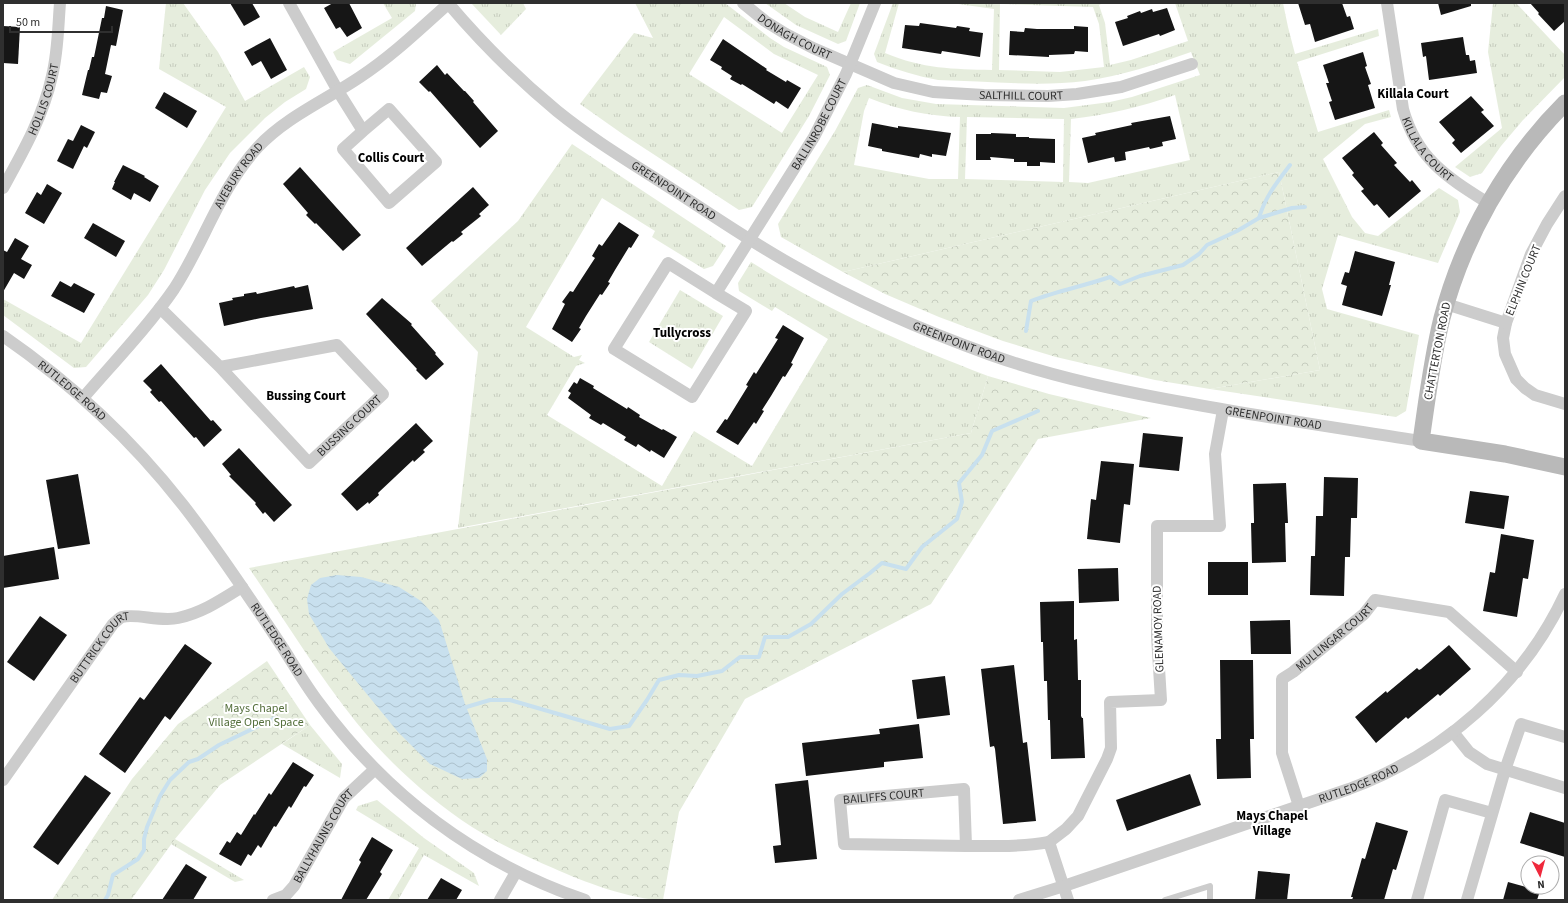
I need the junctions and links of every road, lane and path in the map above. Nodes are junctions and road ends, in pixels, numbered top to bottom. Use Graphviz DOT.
graph roads {
  1 [pos="60,3"];
  2 [pos="289,3"];
  3 [pos="743,3"];
  4 [pos="875,3"];
  5 [pos="1387,3"];
  6 [pos="448,4"];
  7 [pos="851,64"];
  8 [pos="1192,64"];
  9 [pos="338,91"];
  10 [pos="1565,103"];
  11 [pos="364,131"];
  12 [pos="3,188"];
  13 [pos="1565,196"];
  14 [pos="1488,203"];
  15 [pos="750,240"];
  16 [pos="716,293"];
  17 [pos="1446,304"];
  18 [pos="160,308"];
  19 [pos="1506,324"];
  20 [pos="3,336"];
  21 [pos="220,367"];
  22 [pos="82,398"];
  23 [pos="1565,404"];
  24 [pos="1223,410"];
  25 [pos="1421,441"];
  26 [pos="1565,467"];
  27 [pos="242,587"];
  28 [pos="1565,594"];
  29 [pos="1517,672"];
  30 [pos="1453,732"];
  31 [pos="1565,737"];
  32 [pos="374,770"];
  33 [pos="1505,770"];
  34 [pos="3,780"];
  35 [pos="1565,788"];
  36 [pos="1300,806"];
  37 [pos="1492,813"];
  38 [pos="1049,842"];
  39 [pos="966,846"];
  40 [pos="516,872"];
  41 [pos="1064,886"];
  42 [pos="273,900"];
  43 [pos="500,900"];
  44 [pos="585,900"];
  45 [pos="1019,900"];
  46 [pos="1068,900"];
  47 [pos="1165,900"];
  48 [pos="1210,900"];
  49 [pos="1417,900"];
  50 [pos="1467,900"];
  1 -- 12 [label="street, HOLLIS COURT"];
  2 -- 9 [label="street"];
  3 -- 7 [label="street, DONAGH COURT"];
  4 -- 7 [label="street, BALLINROBE COURT"];
  5 -- 14 [label="street, KILLALA COURT"];
  6 -- 9 [label="street, AVEBURY ROAD"];
  6 -- 15 [label="street, GREENPOINT ROAD"];
  7 -- 8 [label="street, SALTHILL COURT"];
  7 -- 15 [label="street, BALLINROBE COURT"];
  9 -- 11 [label="street"];
  9 -- 18 [label="street, AVEBURY ROAD"];
  10 -- 14 [label="street, CHATTERTON ROAD"];
  11 -- 11 [label="street"];
  13 -- 19 [label="street, ELPHIN COURT"];
  14 -- 17 [label="street, CHATTERTON ROAD"];
  15 -- 16 [label="street, BALLINROBE COURT"];
  15 -- 24 [label="street, GREENPOINT ROAD"];
  16 -- 16 [label="street"];
  17 -- 19 [label="street, ELPHIN COURT"];
  17 -- 25 [label="street, CHATTERTON ROAD"];
  18 -- 21 [label="street, BUSSING COURT"];
  18 -- 22 [label="street, AVEBURY ROAD"];
  19 -- 23 [label="street, ELPHIN COURT"];
  20 -- 22 [label="street, RUTLEDGE ROAD"];
  21 -- 21 [label="street, BUSSING COURT"];
  22 -- 27 [label="street, RUTLEDGE ROAD"];
  24 -- 25 [label="street, GREENPOINT ROAD"];
  24 -- 38 [label="street, GLENAMOY ROAD"];
  25 -- 26 [label="street, GREENPOINT ROAD"];
  27 -- 32 [label="street, RUTLEDGE ROAD"];
  27 -- 34 [label="street, BUTTRICK COURT"];
  28 -- 29 [label="street, RUTLEDGE ROAD"];
  29 -- 30 [label="street, RUTLEDGE ROAD"];
  29 -- 36 [label="street, MULLINGAR COURT"];
  30 -- 33 [label="street"];
  30 -- 36 [label="street, RUTLEDGE ROAD"];
  31 -- 33 [label="street"];
  32 -- 40 [label="street, RUTLEDGE ROAD"];
  32 -- 42 [label="street, BALLYHAUNIS COURT"];
  33 -- 35 [label="street"];
  33 -- 37 [label="street"];
  36 -- 41 [label="street, RUTLEDGE ROAD"];
  37 -- 49 [label="street"];
  37 -- 50 [label="street"];
  38 -- 39 [label="street, BAILIFFS COURT"];
  38 -- 41 [label="street"];
  39 -- 39 [label="street, BAILIFFS COURT"];
  40 -- 43 [label="street"];
  40 -- 44 [label="street, RUTLEDGE ROAD"];
  41 -- 45 [label="street, RUTLEDGE ROAD"];
  41 -- 46 [label="street"];
  47 -- 48 [label="lane"];
}
